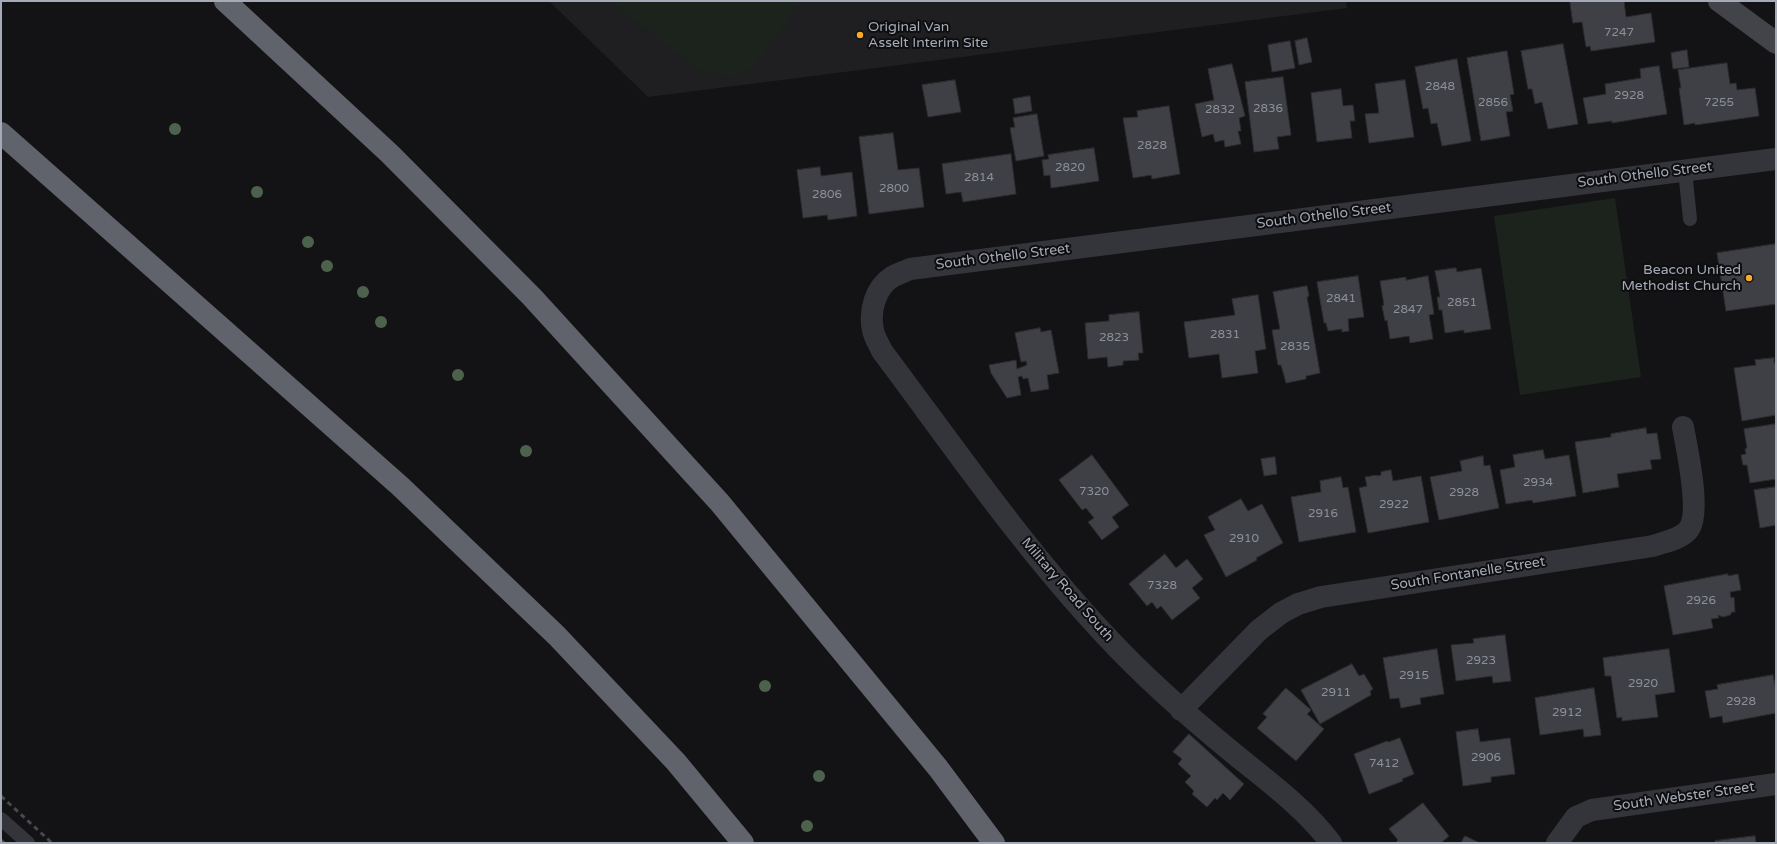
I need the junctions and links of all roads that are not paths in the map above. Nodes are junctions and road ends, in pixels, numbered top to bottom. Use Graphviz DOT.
graph roads {
  1 [pos="225,1"];
  2 [pos="1719,1"];
  3 [pos="1776,43"];
  4 [pos="1,133"];
  5 [pos="1776,159"];
  6 [pos="1685,170"];
  7 [pos="1690,219"];
  8 [pos="879,290"];
  9 [pos="1683,427"];
  10 [pos="1181,710"];
  11 [pos="1776,784"];
  12 [pos="1,819"];
  13 [pos="28,843"];
  14 [pos="742,843"];
  15 [pos="994,843"];
  16 [pos="1331,843"];
  17 [pos="1557,843"];
  1 -- 15 [label="highway"];
  2 -- 3 [label="main road"];
  4 -- 14 [label="highway"];
  5 -- 6 [label="street, South Othello Street"];
  6 -- 7 [label="lane"];
  6 -- 8 [label="street, South Othello Street"];
  8 -- 10 [label="street, Military Road South"];
  9 -- 10 [label="street, South Fontanelle Street"];
  10 -- 16 [label="street, Military Road South"];
  11 -- 17 [label="street, South Webster Street"];
  12 -- 13 [label="lane"];
}
